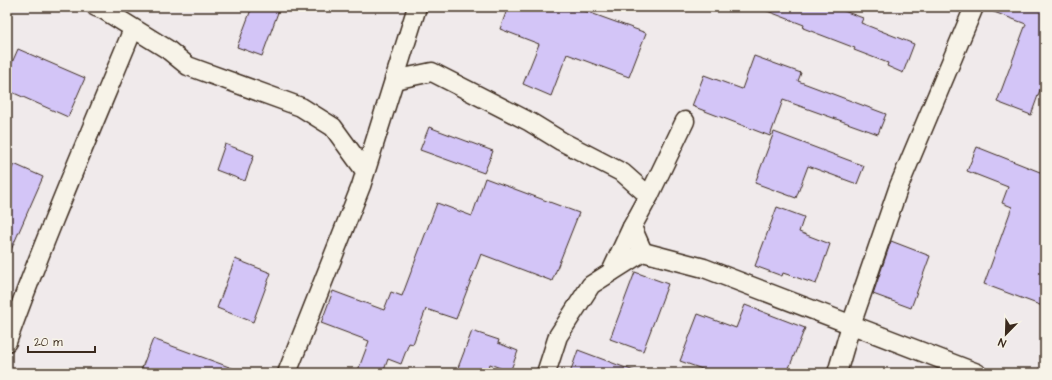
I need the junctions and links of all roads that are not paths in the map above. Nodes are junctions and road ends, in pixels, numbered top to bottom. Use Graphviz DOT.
graph roads {
  1 [pos="96,7"];
  2 [pos="418,7"];
  3 [pos="974,7"];
  4 [pos="132,29"];
  5 [pos="394,80"];
  6 [pos="685,121"];
  7 [pos="365,171"];
  8 [pos="649,196"];
  9 [pos="632,226"];
  10 [pos="643,252"];
  11 [pos="611,272"];
  12 [pos="851,325"];
  13 [pos="7,342"];
  14 [pos="288,373"];
  15 [pos="546,373"];
  16 [pos="837,373"];
  17 [pos="977,373"];
  1 -- 4 [label="street"];
  2 -- 5 [label="street"];
  3 -- 12 [label="street"];
  4 -- 7 [label="street"];
  4 -- 13 [label="street"];
  5 -- 7 [label="street"];
  5 -- 8 [label="street"];
  6 -- 8 [label="street"];
  7 -- 14 [label="street"];
  8 -- 9 [label="street"];
  9 -- 10 [label="street"];
  9 -- 11 [label="street"];
  10 -- 11 [label="street"];
  10 -- 12 [label="street"];
  11 -- 15 [label="street"];
  12 -- 16 [label="street"];
  12 -- 17 [label="street"];
}
